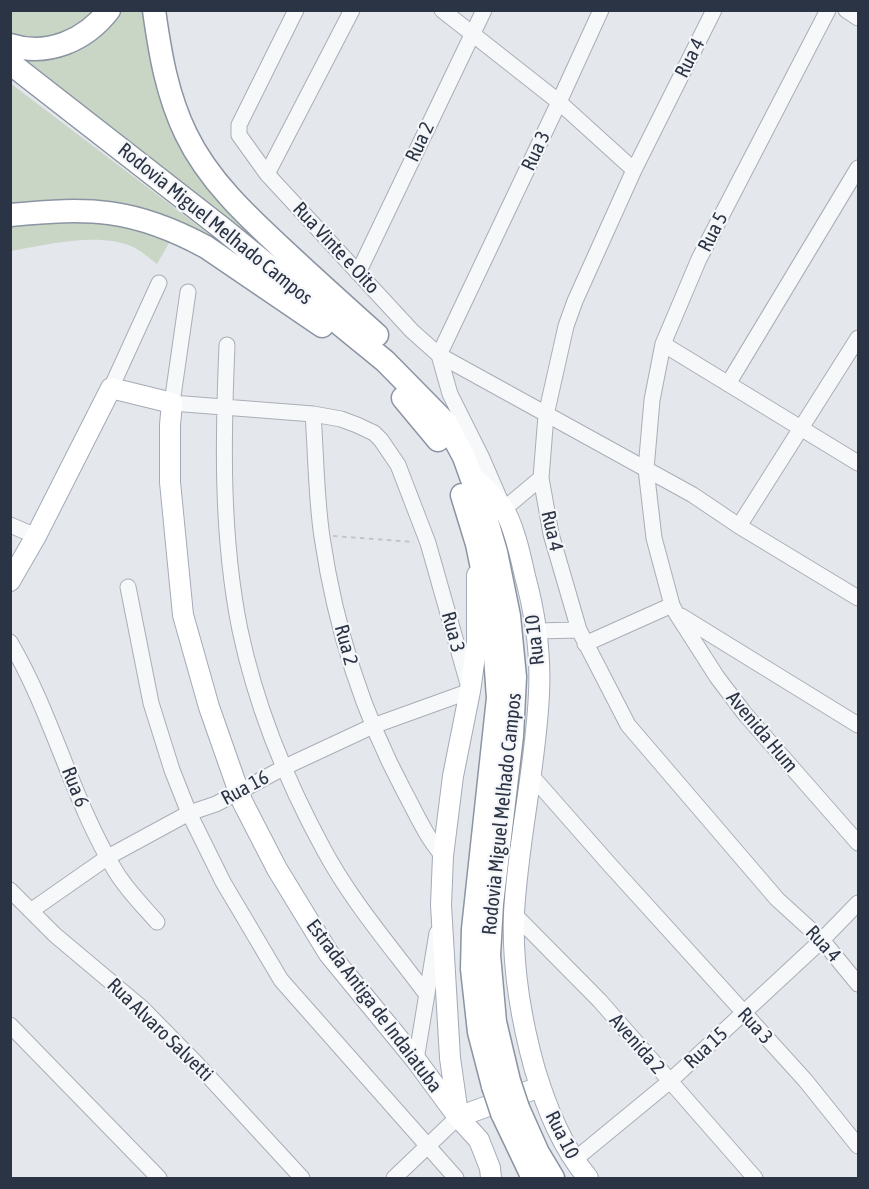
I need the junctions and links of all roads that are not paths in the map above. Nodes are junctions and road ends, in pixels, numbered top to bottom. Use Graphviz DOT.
graph roads {
  1 [pos="109,10"];
  2 [pos="154,10"];
  3 [pos="296,10"];
  4 [pos="352,10"];
  5 [pos="442,10"];
  6 [pos="484,10"];
  7 [pos="600,10"];
  8 [pos="714,10"];
  9 [pos="828,10"];
  10 [pos="846,10"];
  11 [pos="858,18"];
  12 [pos="472,33"];
  13 [pos="10,45"];
  14 [pos="10,63"];
  15 [pos="559,102"];
  16 [pos="858,168"];
  17 [pos="634,170"];
  18 [pos="267,174"];
  19 [pos="10,215"];
  20 [pos="358,273"];
  21 [pos="159,283"];
  22 [pos="188,292"];
  23 [pos="858,339"];
  24 [pos="663,344"];
  25 [pos="227,345"];
  26 [pos="439,355"];
  27 [pos="728,384"];
  28 [pos="111,388"];
  29 [pos="172,403"];
  30 [pos="224,407"];
  31 [pos="313,414"];
  32 [pos="546,415"];
  33 [pos="801,428"];
  34 [pos="442,432"];
  35 [pos="858,463"];
  36 [pos="646,469"];
  37 [pos="470,473"];
  38 [pos="541,478"];
  39 [pos="504,509"];
  40 [pos="10,525"];
  41 [pos="739,526"];
  42 [pos="36,536"];
  43 [pos="477,544"];
  44 [pos="10,581"];
  45 [pos="128,587"];
  46 [pos="858,598"];
  47 [pos="674,609"];
  48 [pos="536,631"];
  49 [pos="582,637"];
  50 [pos="10,642"];
  51 [pos="470,691"];
  52 [pos="858,725"];
  53 [pos="374,726"];
  54 [pos="285,767"];
  55 [pos="530,774"];
  56 [pos="239,793"];
  57 [pos="189,813"];
  58 [pos="857,836"];
  59 [pos="443,856"];
  60 [pos="108,857"];
  61 [pos="10,890"];
  62 [pos="858,903"];
  63 [pos="441,905"];
  64 [pos="32,910"];
  65 [pos="514,914"];
  66 [pos="157,922"];
  67 [pos="822,940"];
  68 [pos="858,984"];
  69 [pos="427,994"];
  70 [pos="743,1013"];
  71 [pos="10,1025"];
  72 [pos="416,1060"];
  73 [pos="669,1082"];
  74 [pos="501,1084"];
  75 [pos="540,1087"];
  76 [pos="510,1111"];
  77 [pos="458,1117"];
  78 [pos="858,1146"];
  79 [pos="427,1147"];
  80 [pos="573,1161"];
  81 [pos="159,1179"];
  82 [pos="302,1179"];
  83 [pos="394,1179"];
  84 [pos="456,1179"];
  85 [pos="491,1179"];
  86 [pos="533,1179"];
  87 [pos="554,1179"];
  88 [pos="588,1179"];
  89 [pos="755,1179"];
  1 -- 13 [label="highway"];
  2 -- 34 [label="highway"];
  3 -- 18 [label="street, Rua Vinte e Oito"];
  4 -- 18 [label="street"];
  5 -- 12 [label="street"];
  6 -- 12 [label="street, Rua 2"];
  7 -- 15 [label="street, Rua 3"];
  8 -- 17 [label="street, Rua 4"];
  9 -- 24 [label="street, Rua 5"];
  10 -- 11 [label="street"];
  12 -- 15 [label="street"];
  12 -- 20 [label="street, Rua 2"];
  14 -- 34 [label="highway, Rodovia Miguel Melhado Campos"];
  15 -- 17 [label="street"];
  15 -- 26 [label="street, Rua 3"];
  16 -- 27 [label="street"];
  17 -- 32 [label="street, Rua 4"];
  18 -- 20 [label="street, Rua Vinte e Oito"];
  19 -- 34 [label="highway"];
  20 -- 26 [label="street, Rua Vinte e Oito"];
  21 -- 28 [label="street"];
  22 -- 29 [label="street"];
  23 -- 33 [label="street"];
  24 -- 27 [label="street"];
  24 -- 36 [label="street, Rua 5"];
  25 -- 30 [label="street"];
  26 -- 32 [label="street, Rua Vinte e Oito"];
  26 -- 39 [label="street, Rua 10"];
  27 -- 33 [label="street"];
  28 -- 29 [label="main road"];
  28 -- 42 [label="main road"];
  29 -- 30 [label="street, Rua 3"];
  29 -- 56 [label="main road, Estrada Antiga de Indaiatuba"];
  30 -- 31 [label="street, Rua 3"];
  30 -- 54 [label="street"];
  31 -- 51 [label="street, Rua 3"];
  31 -- 53 [label="street, Rua 2"];
  32 -- 36 [label="street, Rua Vinte e Oito"];
  32 -- 38 [label="street, Rua 4"];
  33 -- 35 [label="street"];
  33 -- 41 [label="street"];
  34 -- 37 [label="highway, Rodovia Miguel Melhado Campos"];
  34 -- 43 [label="highway, Rodovia Miguel Melhado Campos"];
  36 -- 41 [label="street, Rua Vinte e Oito"];
  36 -- 47 [label="street, Avenida Hum"];
  37 -- 39 [label="main road"];
  37 -- 74 [label="highway, Rodovia Miguel Melhado Campos"];
  38 -- 39 [label="street"];
  38 -- 49 [label="street, Rua 4"];
  39 -- 48 [label="main road, Rua 10"];
  40 -- 42 [label="street"];
  41 -- 46 [label="street, Rua Vinte e Oito"];
  42 -- 44 [label="main road"];
  43 -- 51 [label="main road"];
  43 -- 74 [label="highway, Rodovia Miguel Melhado Campos"];
  45 -- 57 [label="street"];
  47 -- 49 [label="street"];
  47 -- 52 [label="street"];
  47 -- 58 [label="street, Avenida Hum"];
  48 -- 49 [label="street"];
  48 -- 55 [label="main road, Rua 10"];
  49 -- 67 [label="street, Rua 4"];
  50 -- 60 [label="street, Rua 6"];
  51 -- 53 [label="street, Rua 16"];
  51 -- 59 [label="main road, Rua 3"];
  53 -- 54 [label="street, Rua 16"];
  53 -- 59 [label="street, Rua 2"];
  54 -- 56 [label="street, Rua 16"];
  54 -- 69 [label="street"];
  55 -- 65 [label="main road, Rua 10"];
  55 -- 70 [label="street, Rua 3"];
  56 -- 57 [label="street, Rua 16"];
  56 -- 72 [label="main road, Estrada Antiga de Indaiatuba"];
  57 -- 60 [label="street, Rua 16"];
  57 -- 79 [label="street"];
  59 -- 63 [label="main road, Rua 3"];
  60 -- 64 [label="street, Rua 16"];
  60 -- 66 [label="street, Rua 6"];
  61 -- 64 [label="street, Rua Alvaro Salvetti"];
  62 -- 67 [label="street, Rua 15"];
  63 -- 69 [label="street, Rua 3"];
  63 -- 77 [label="main road"];
  64 -- 82 [label="street, Rua Alvaro Salvetti"];
  65 -- 73 [label="street, Avenida 2"];
  65 -- 75 [label="main road, Rua 10"];
  67 -- 68 [label="street, Rua 4"];
  67 -- 70 [label="street, Rua 15"];
  69 -- 72 [label="street, Rua 3"];
  70 -- 73 [label="street, Rua 15"];
  70 -- 78 [label="street, Rua 3"];
  71 -- 81 [label="street"];
  72 -- 77 [label="main road, Estrada Antiga de Indaiatuba"];
  73 -- 80 [label="street, Rua 15"];
  73 -- 89 [label="street, Avenida 2"];
  74 -- 76 [label="highway, Rodovia Miguel Melhado Campos, bridge"];
  75 -- 77 [label="main road"];
  75 -- 80 [label="main road, Rua 10"];
  76 -- 86 [label="highway, Rodovia Miguel Melhado Campos"];
  76 -- 87 [label="highway, Rodovia Miguel Melhado Campos"];
  77 -- 79 [label="street"];
  77 -- 85 [label="main road, Estrada Antiga de Indaiatuba"];
  79 -- 83 [label="street"];
  79 -- 84 [label="street"];
  80 -- 88 [label="main road, Rua 10"];
}
